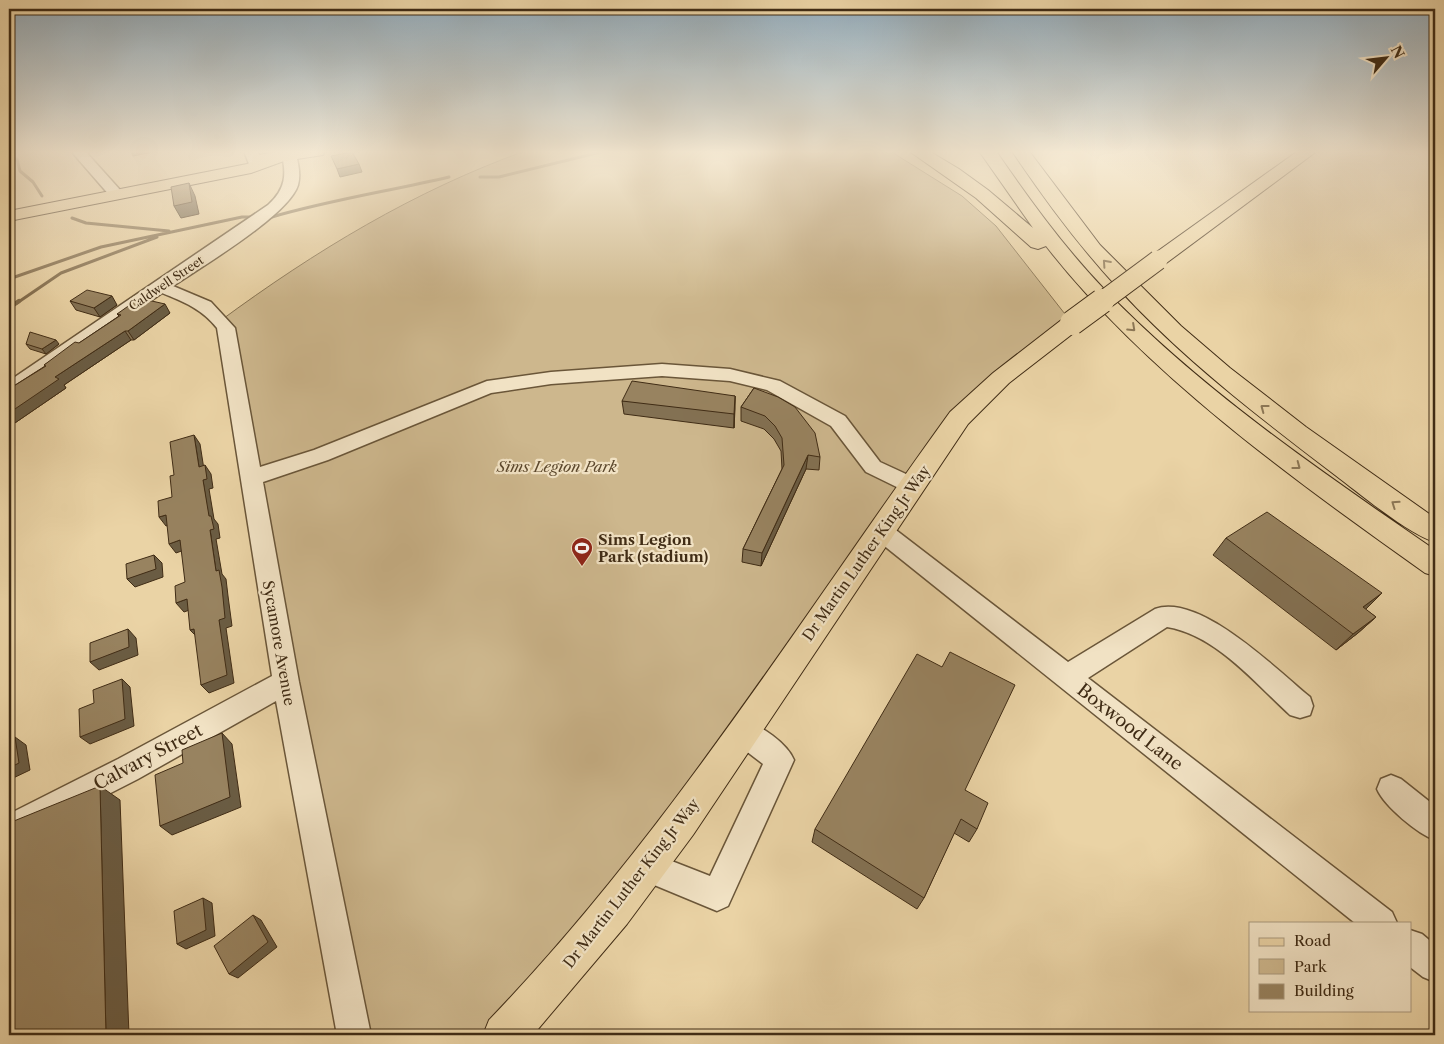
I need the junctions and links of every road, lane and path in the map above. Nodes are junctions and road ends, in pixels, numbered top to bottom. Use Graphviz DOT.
graph roads {
  1 [pos="88,200"];
  2 [pos="284,200"];
  3 [pos="988,200"];
  4 [pos="1021,200"];
  5 [pos="1054,200"];
  6 [pos="1242,200"];
  7 [pos="9,216"];
  8 [pos="1074,268"];
  9 [pos="160,287"];
  10 [pos="9,390"];
  11 [pos="251,478"];
  12 [pos="911,486"];
  13 [pos="880,530"];
  14 [pos="1435,531"];
  15 [pos="1435,565"];
  16 [pos="1067,677"];
  17 [pos="286,682"];
  18 [pos="1300,706"];
  19 [pos="743,732"];
  20 [pos="1391,788"];
  21 [pos="1435,825"];
  22 [pos="9,830"];
  23 [pos="646,866"];
  24 [pos="1380,922"];
  25 [pos="1412,948"];
  26 [pos="1435,965"];
  27 [pos="354,1035"];
  28 [pos="504,1035"];
  1 -- 7 [label="main road"];
  2 -- 9 [label="street, Caldwell Street"];
  3 -- 8 [label="main road"];
  4 -- 8 [label="main road"];
  14 -- 5 [label="main road, one-way"];
  6 -- 12 [label="main road, Dr Martin Luther King Jr Way, bridge"];
  8 -- 15 [label="main road, one-way"];
  9 -- 10 [label="street, Caldwell Street"];
  9 -- 11 [label="street, Sycamore Avenue"];
  11 -- 12 [label="street"];
  11 -- 17 [label="street, Sycamore Avenue"];
  12 -- 13 [label="main road, Dr Martin Luther King Jr Way"];
  13 -- 16 [label="street, Boxwood Lane"];
  13 -- 19 [label="main road, Dr Martin Luther King Jr Way"];
  16 -- 18 [label="street"];
  16 -- 24 [label="street, Boxwood Lane"];
  17 -- 22 [label="street, Calvary Street"];
  17 -- 27 [label="street, Sycamore Avenue"];
  19 -- 23 [label="main road, Dr Martin Luther King Jr Way"];
  19 -- 23 [label="street"];
  20 -- 21 [label="street"];
  23 -- 28 [label="main road, Dr Martin Luther King Jr Way"];
  25 -- 26 [label="street"];
}
